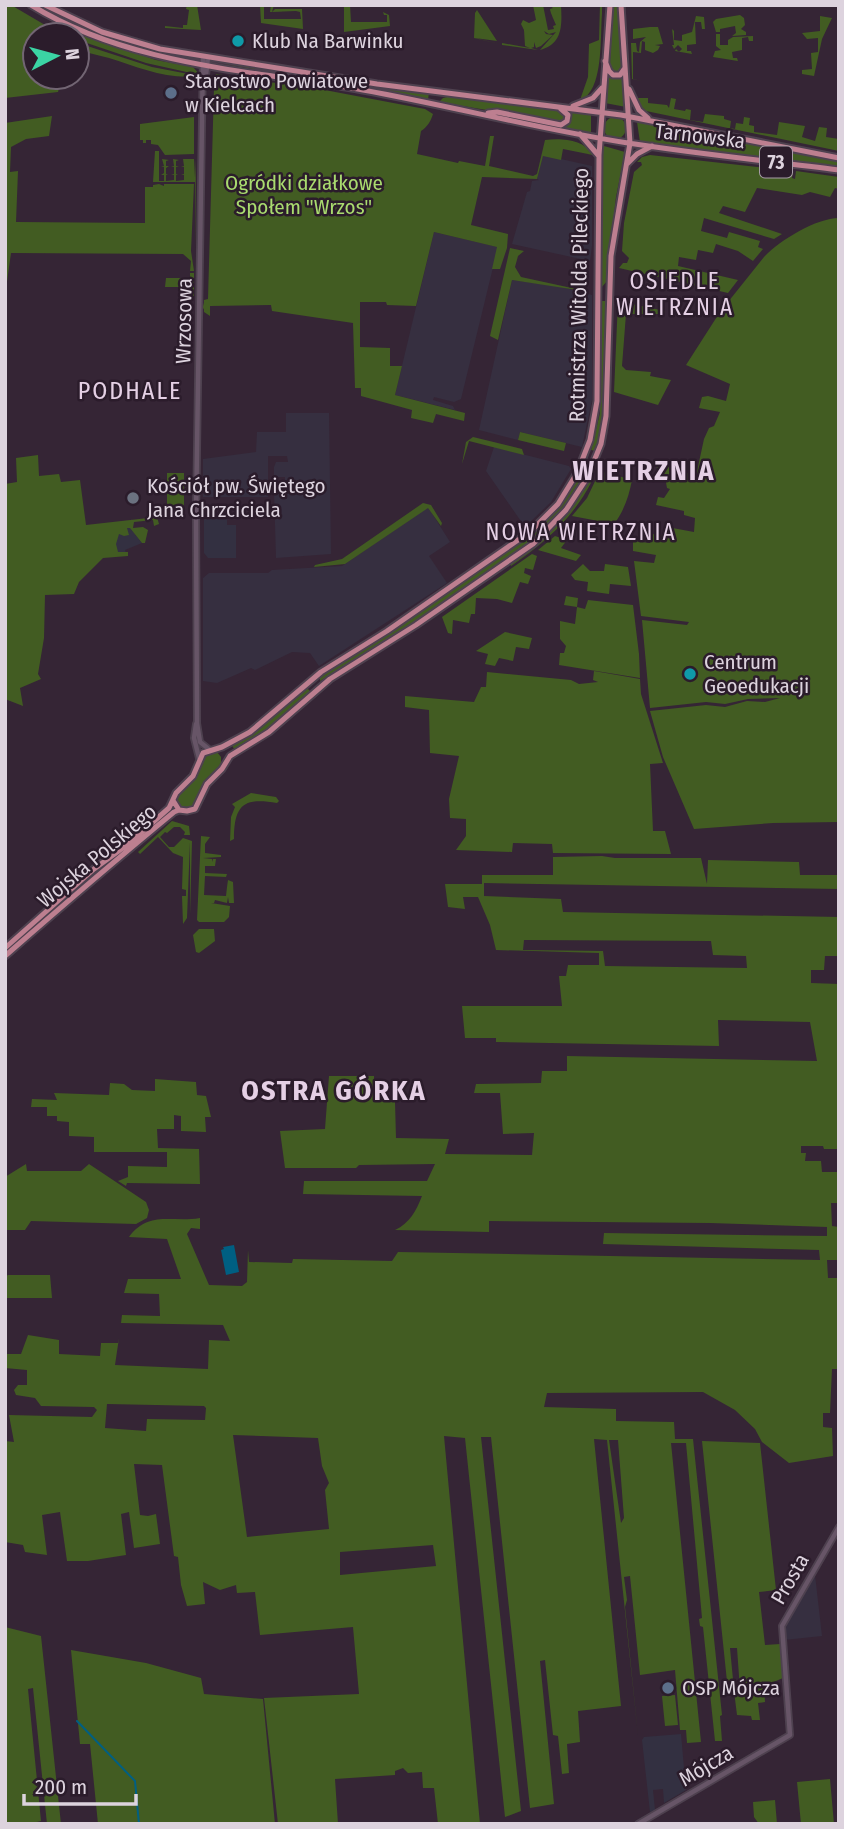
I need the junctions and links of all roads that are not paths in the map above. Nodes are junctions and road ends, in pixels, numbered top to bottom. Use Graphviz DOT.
graph roads {
  1 [pos="31,5"];
  2 [pos="45,5"];
  3 [pos="610,5"];
  4 [pos="621,5"];
  5 [pos="206,57"];
  6 [pos="605,58"];
  7 [pos="205,64"];
  8 [pos="625,68"];
  9 [pos="626,82"];
  10 [pos="602,88"];
  11 [pos="452,93"];
  12 [pos="437,104"];
  13 [pos="558,106"];
  14 [pos="568,107"];
  15 [pos="601,112"];
  16 [pos="482,113"];
  17 [pos="629,116"];
  18 [pos="650,120"];
  19 [pos="580,134"];
  20 [pos="599,138"];
  21 [pos="630,143"];
  22 [pos="652,146"];
  23 [pos="598,155"];
  24 [pos="839,158"];
  25 [pos="626,164"];
  26 [pos="839,170"];
  27 [pos="312,678"];
  28 [pos="319,688"];
  29 [pos="197,723"];
  30 [pos="214,750"];
  31 [pos="199,758"];
  32 [pos="225,761"];
  33 [pos="174,800"];
  34 [pos="179,810"];
  35 [pos="5,948"];
  36 [pos="5,956"];
  37 [pos="839,1527"];
  38 [pos="790,1735"];
  39 [pos="638,1824"];
  1 -- 7 [label="main road, 73"];
  2 -- 5 [label="main road, 73"];
  3 -- 6 [label="main road, Rotmistrza Witolda Pileckiego"];
  4 -- 8 [label="main road, Rotmistrza Witolda Pileckiego"];
  5 -- 7 [label="street, Wrzosowa"];
  5 -- 11 [label="main road, 73"];
  6 -- 8 [label="main road"];
  6 -- 10 [label="main road, Rotmistrza Witolda Pileckiego"];
  7 -- 12 [label="main road, 73"];
  7 -- 29 [label="street, Wrzosowa"];
  8 -- 9 [label="main road, Rotmistrza Witolda Pileckiego"];
  9 -- 17 [label="main road, Rotmistrza Witolda Pileckiego"];
  9 -- 18 [label="main road"];
  10 -- 14 [label="main road"];
  10 -- 15 [label="main road, Rotmistrza Witolda Pileckiego"];
  11 -- 12 [label="main road"];
  11 -- 13 [label="main road, 73"];
  12 -- 16 [label="main road, 73"];
  13 -- 14 [label="main road, 73"];
  13 -- 16 [label="main road"];
  14 -- 15 [label="main road, 73"];
  15 -- 17 [label="main road, 73"];
  15 -- 20 [label="main road, Rotmistrza Witolda Pileckiego"];
  16 -- 19 [label="main road, 73"];
  17 -- 18 [label="main road, Tarnowska / 73"];
  17 -- 21 [label="main road, Rotmistrza Witolda Pileckiego"];
  18 -- 24 [label="main road, Tarnowska / 73"];
  19 -- 20 [label="main road, 73"];
  19 -- 23 [label="main road"];
  20 -- 21 [label="main road, Tarnowska / 73"];
  20 -- 23 [label="main road, Rotmistrza Witolda Pileckiego"];
  21 -- 22 [label="main road, Tarnowska / 73"];
  21 -- 25 [label="main road, Rotmistrza Witolda Pileckiego"];
  22 -- 25 [label="main road"];
  22 -- 26 [label="main road, Tarnowska / 73"];
  23 -- 27 [label="main road, Rotmistrza Witolda Pileckiego"];
  25 -- 28 [label="main road, Rotmistrza Witolda Pileckiego"];
  27 -- 28 [label="street"];
  27 -- 30 [label="main road"];
  28 -- 32 [label="main road"];
  29 -- 30 [label="street, Wrzosowa"];
  29 -- 31 [label="street, Wrzosowa"];
  30 -- 31 [label="main road"];
  30 -- 32 [label="main road"];
  31 -- 33 [label="main road, Wojska Polskiego"];
  32 -- 34 [label="main road, Wojska Polskiego"];
  33 -- 34 [label="main road"];
  33 -- 35 [label="main road, Wojska Polskiego"];
  34 -- 36 [label="main road, Wojska Polskiego"];
  37 -- 38 [label="street, Prosta"];
  38 -- 39 [label="street, Mójcza"];
}
